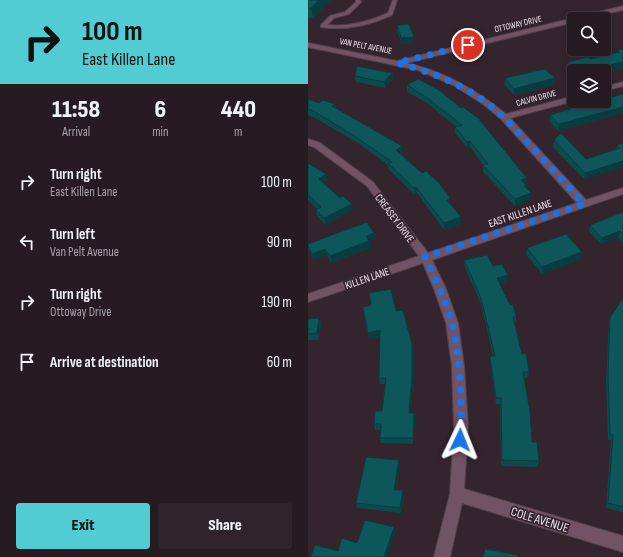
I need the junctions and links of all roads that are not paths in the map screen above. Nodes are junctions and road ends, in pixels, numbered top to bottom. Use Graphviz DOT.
graph roads {
  1 [pos="358,0"];
  2 [pos="395,0"];
  3 [pos="623,8"];
  4 [pos="606,12"];
  5 [pos="567,21"];
  6 [pos="308,45"];
  7 [pos="397,63"];
  8 [pos="623,84"];
  9 [pos="611,87"];
  10 [pos="567,100"];
  11 [pos="504,117"];
  12 [pos="308,142"];
  13 [pos="623,191"];
  14 [pos="584,204"];
  15 [pos="425,257"];
  16 [pos="308,298"];
  17 [pos="457,494"];
  18 [pos="623,544"];
  19 [pos="442,557"];
  1 -- 2 [label="lane"];
  3 -- 4 [label="street, OTTOWAY DRIVE"];
  5 -- 7 [label="street, OTTOWAY DRIVE"];
  6 -- 7 [label="street, VAN PELT AVENUE"];
  7 -- 11 [label="street, VAN PELT AVENUE"];
  8 -- 9 [label="street"];
  10 -- 11 [label="street, CALVIN DRIVE"];
  11 -- 14 [label="street, VAN PELT AVENUE"];
  12 -- 15 [label="street, CREASEY DRIVE"];
  13 -- 14 [label="street, EAST KILLEN LANE"];
  14 -- 15 [label="street, EAST KILLEN LANE"];
  15 -- 16 [label="street, KILLEN LANE"];
  15 -- 17 [label="street, CREASEY DRIVE"];
  17 -- 18 [label="street, COLE AVENUE"];
  17 -- 19 [label="street, CREASEY DRIVE"];
}
